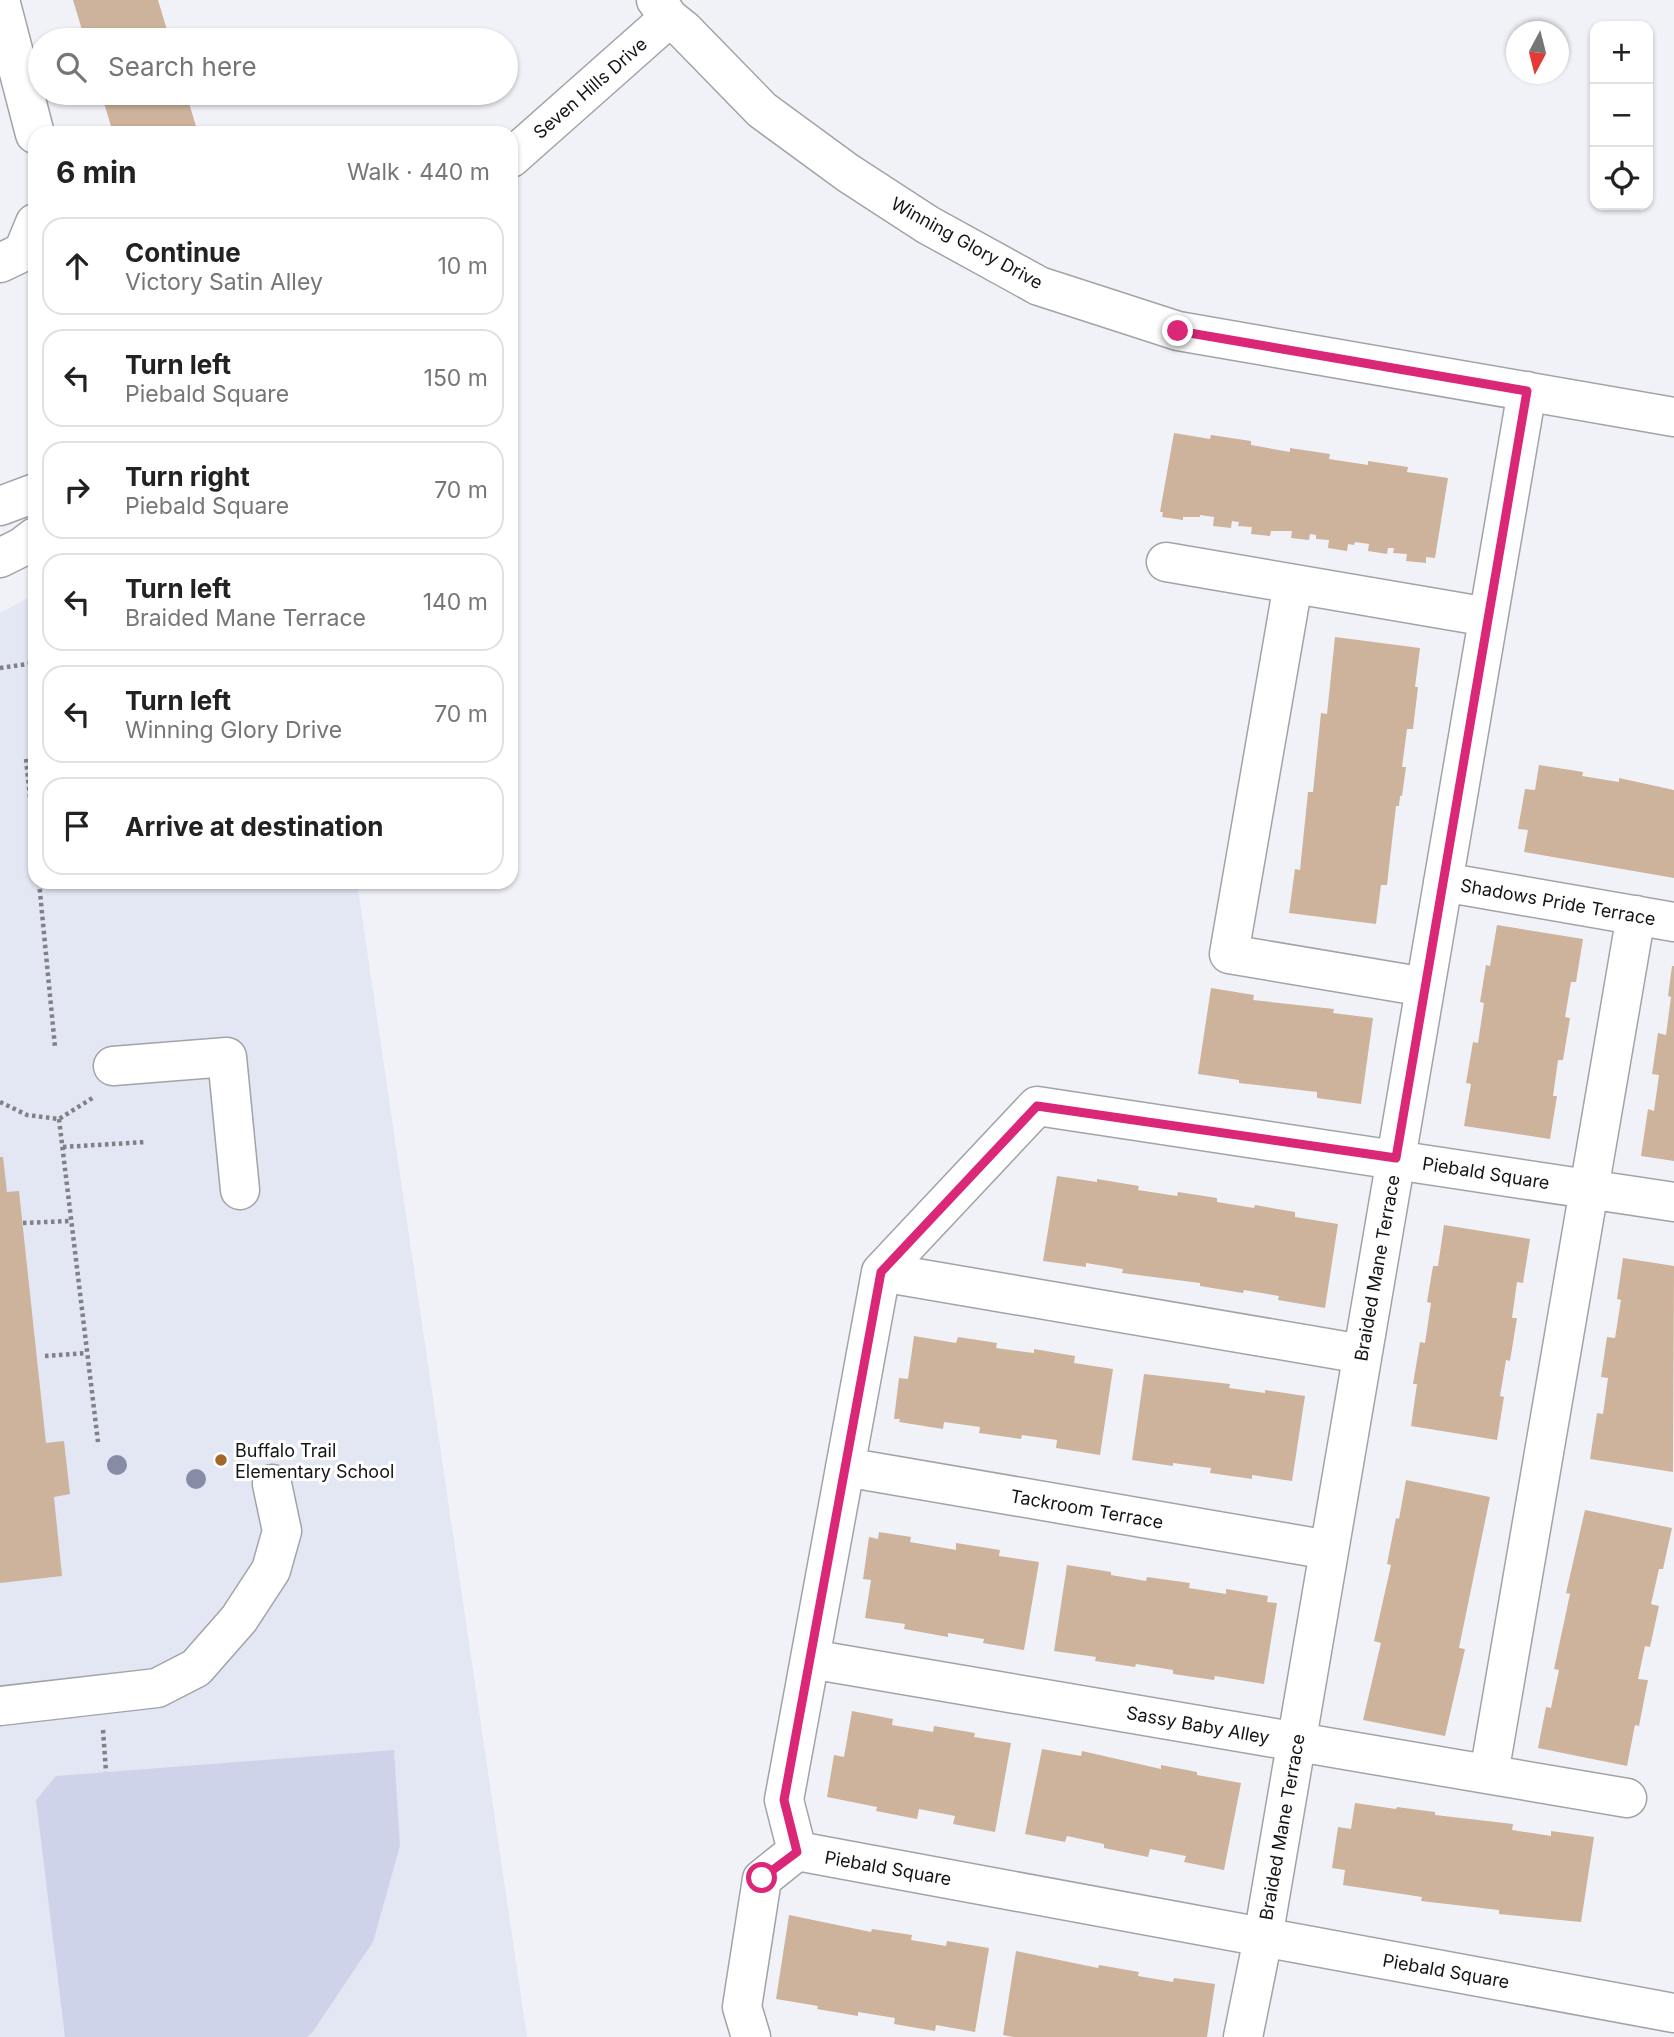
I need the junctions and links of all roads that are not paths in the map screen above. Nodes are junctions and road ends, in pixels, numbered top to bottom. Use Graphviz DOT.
graph roads {
  1 [pos="0,0"];
  2 [pos="663,9"];
  3 [pos="33,126"];
  4 [pos="518,151"];
  5 [pos="28,240"];
  6 [pos="0,262"];
  7 [pos="1527,391"];
  8 [pos="1674,416"];
  9 [pos="28,496"];
  10 [pos="0,506"];
  11 [pos="28,542"];
  12 [pos="0,558"];
  13 [pos="1166,562"];
  14 [pos="1293,584"];
  15 [pos="1488,617"];
  16 [pos="1443,883"];
  17 [pos="1636,915"];
  18 [pos="1674,922"];
  19 [pos="1425,987"];
  20 [pos="113,1066"];
  21 [pos="1396,1158"];
  22 [pos="1590,1189"];
  23 [pos="240,1190"];
  24 [pos="1674,1202"];
  25 [pos="881,1272"];
  26 [pos="1362,1354"];
  27 [pos="845,1468"];
  28 [pos="272,1484"];
  29 [pos="1329,1550"];
  30 [pos="810,1659"];
  31 [pos="0,1706"];
  32 [pos="1296,1741"];
  33 [pos="1489,1774"];
  34 [pos="1627,1798"];
  35 [pos="797,1852"];
  36 [pos="1263,1938"];
  37 [pos="1674,2013"];
  38 [pos="751,2037"];
  39 [pos="1244,2037"];
  1 -- 3 [label="street"];
  2 -- 4 [label="street, Seven Hills Drive"];
  2 -- 7 [label="street, Winning Glory Drive"];
  5 -- 6 [label="street"];
  7 -- 8 [label="street, Winning Glory Drive"];
  7 -- 15 [label="street, Braided Mane Terrace"];
  9 -- 10 [label="street"];
  11 -- 12 [label="street"];
  13 -- 14 [label="street"];
  14 -- 15 [label="street"];
  14 -- 19 [label="street"];
  15 -- 16 [label="street, Braided Mane Terrace"];
  16 -- 17 [label="street, Shadows Pride Terrace"];
  16 -- 19 [label="street, Braided Mane Terrace"];
  17 -- 18 [label="street, Shadows Pride Terrace"];
  17 -- 22 [label="street"];
  19 -- 21 [label="street, Braided Mane Terrace"];
  20 -- 23 [label="street"];
  21 -- 22 [label="street, Piebald Square"];
  21 -- 25 [label="street, Piebald Square"];
  21 -- 26 [label="street, Braided Mane Terrace"];
  22 -- 24 [label="street, Piebald Square"];
  22 -- 33 [label="street"];
  25 -- 26 [label="street"];
  25 -- 27 [label="street"];
  26 -- 29 [label="street, Braided Mane Terrace"];
  27 -- 29 [label="street, Tackroom Terrace"];
  27 -- 30 [label="street"];
  28 -- 31 [label="street"];
  29 -- 32 [label="street, Braided Mane Terrace"];
  30 -- 32 [label="street, Sassy Baby Alley"];
  30 -- 35 [label="street"];
  32 -- 33 [label="street, Sassy Baby Alley"];
  32 -- 36 [label="street, Braided Mane Terrace"];
  33 -- 34 [label="street, Sassy Baby Alley"];
  35 -- 36 [label="street, Piebald Square"];
  35 -- 38 [label="street"];
  36 -- 37 [label="street, Piebald Square"];
  36 -- 39 [label="street, Braided Mane Terrace"];
}
